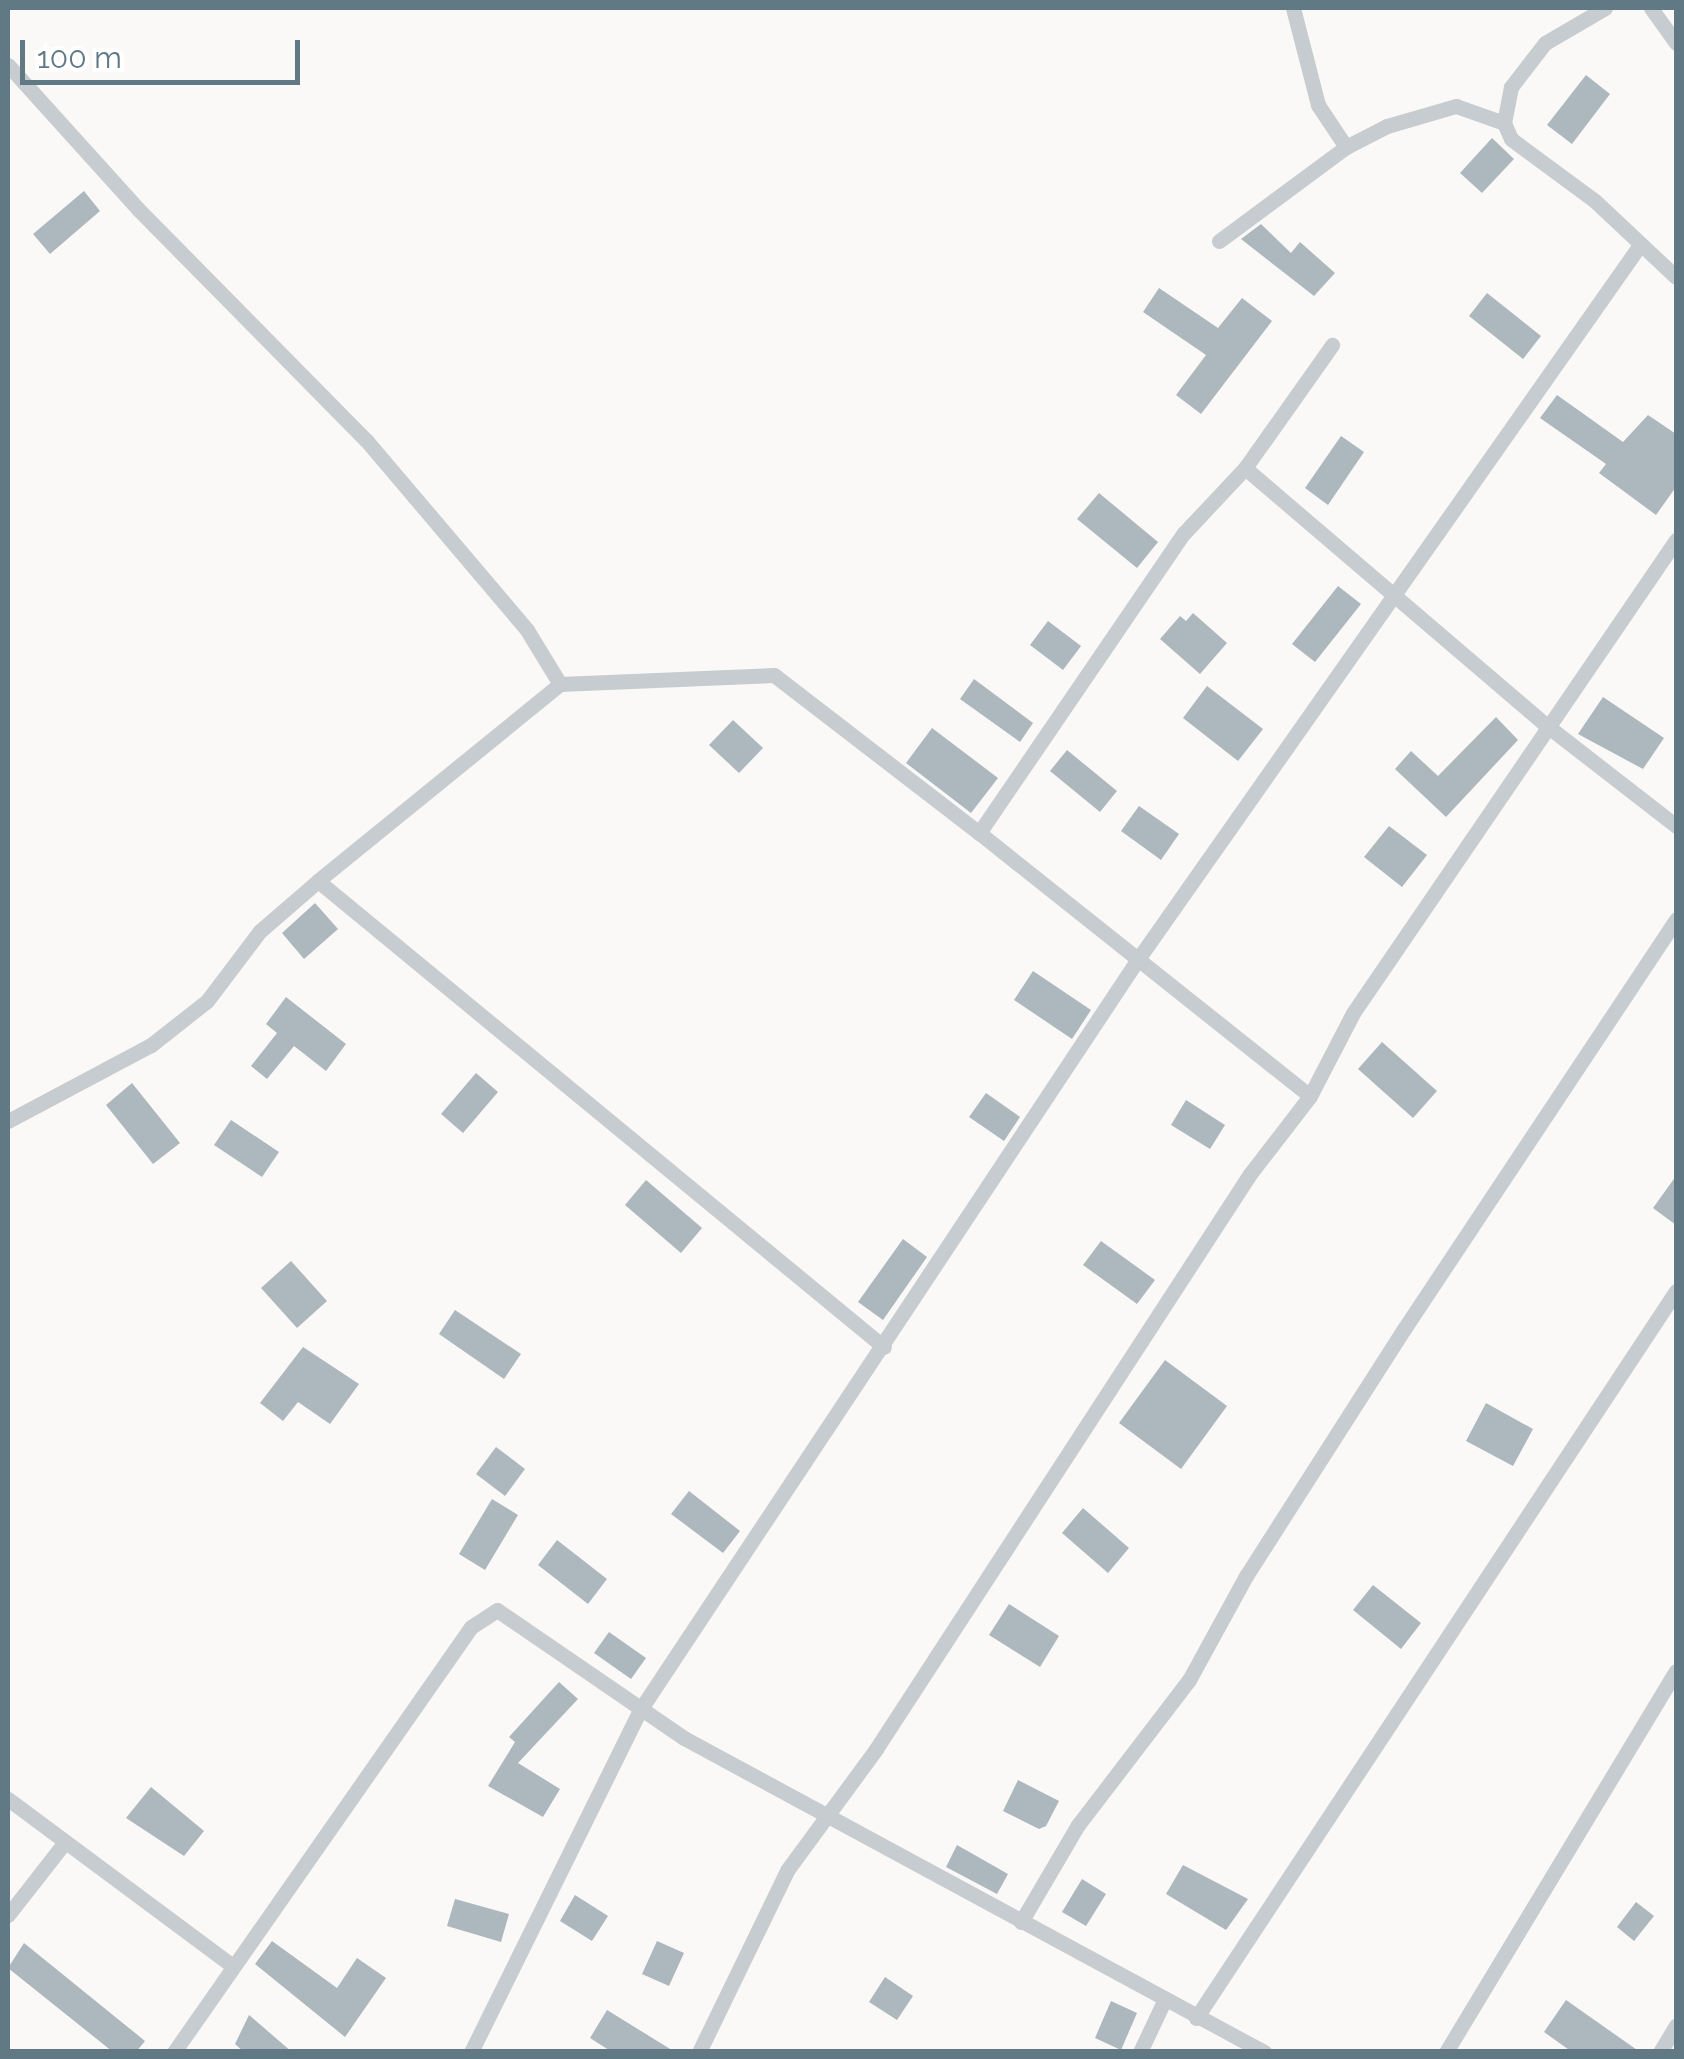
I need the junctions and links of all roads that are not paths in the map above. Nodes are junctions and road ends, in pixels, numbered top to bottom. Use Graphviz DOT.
graph roads {
  1 [pos="1293,8"];
  2 [pos="1605,8"];
  3 [pos="1651,8"];
  4 [pos="1676,43"];
  5 [pos="8,65"];
  6 [pos="1504,123"];
  7 [pos="1346,147"];
  8 [pos="1219,241"];
  9 [pos="1640,245"];
  10 [pos="1676,277"];
  11 [pos="1332,345"];
  12 [pos="1244,468"];
  13 [pos="1676,540"];
  14 [pos="1392,592"];
  15 [pos="560,684"];
  16 [pos="1546,725"];
  17 [pos="1676,826"];
  18 [pos="980,832"];
  19 [pos="318,881"];
  20 [pos="1676,918"];
  21 [pos="1136,962"];
  22 [pos="1310,1096"];
  23 [pos="8,1121"];
  24 [pos="1676,1291"];
  25 [pos="884,1347"];
  26 [pos="1676,1670"];
  27 [pos="640,1710"];
  28 [pos="8,1798"];
  29 [pos="828,1814"];
  30 [pos="66,1842"];
  31 [pos="8,1916"];
  32 [pos="1021,1922"];
  33 [pos="230,1964"];
  34 [pos="1164,2001"];
  35 [pos="1196,2018"];
  36 [pos="1676,2026"];
  37 [pos="174,2052"];
  38 [pos="471,2052"];
  39 [pos="699,2052"];
  40 [pos="1140,2052"];
  41 [pos="1264,2052"];
  42 [pos="1446,2052"];
  43 [pos="1660,2052"];
  1 -- 7 [label="street"];
  2 -- 6 [label="street"];
  3 -- 4 [label="street"];
  5 -- 15 [label="street"];
  6 -- 7 [label="street"];
  6 -- 9 [label="street"];
  7 -- 8 [label="street"];
  9 -- 10 [label="street"];
  9 -- 14 [label="street"];
  11 -- 12 [label="street"];
  12 -- 14 [label="street"];
  12 -- 18 [label="street"];
  13 -- 16 [label="street"];
  14 -- 16 [label="street"];
  14 -- 21 [label="street"];
  15 -- 18 [label="street"];
  15 -- 19 [label="street"];
  16 -- 17 [label="street"];
  16 -- 22 [label="street"];
  18 -- 21 [label="street"];
  19 -- 23 [label="street"];
  19 -- 25 [label="street"];
  20 -- 32 [label="street"];
  21 -- 22 [label="street"];
  21 -- 25 [label="street"];
  22 -- 29 [label="street"];
  24 -- 35 [label="street"];
  25 -- 27 [label="street"];
  26 -- 42 [label="street"];
  27 -- 29 [label="street"];
  27 -- 33 [label="street"];
  27 -- 38 [label="street"];
  28 -- 30 [label="street"];
  29 -- 32 [label="street"];
  29 -- 39 [label="street"];
  30 -- 31 [label="street"];
  30 -- 33 [label="street"];
  32 -- 34 [label="street"];
  33 -- 37 [label="street"];
  34 -- 35 [label="street"];
  34 -- 40 [label="street"];
  35 -- 41 [label="street"];
  36 -- 43 [label="street"];
}
